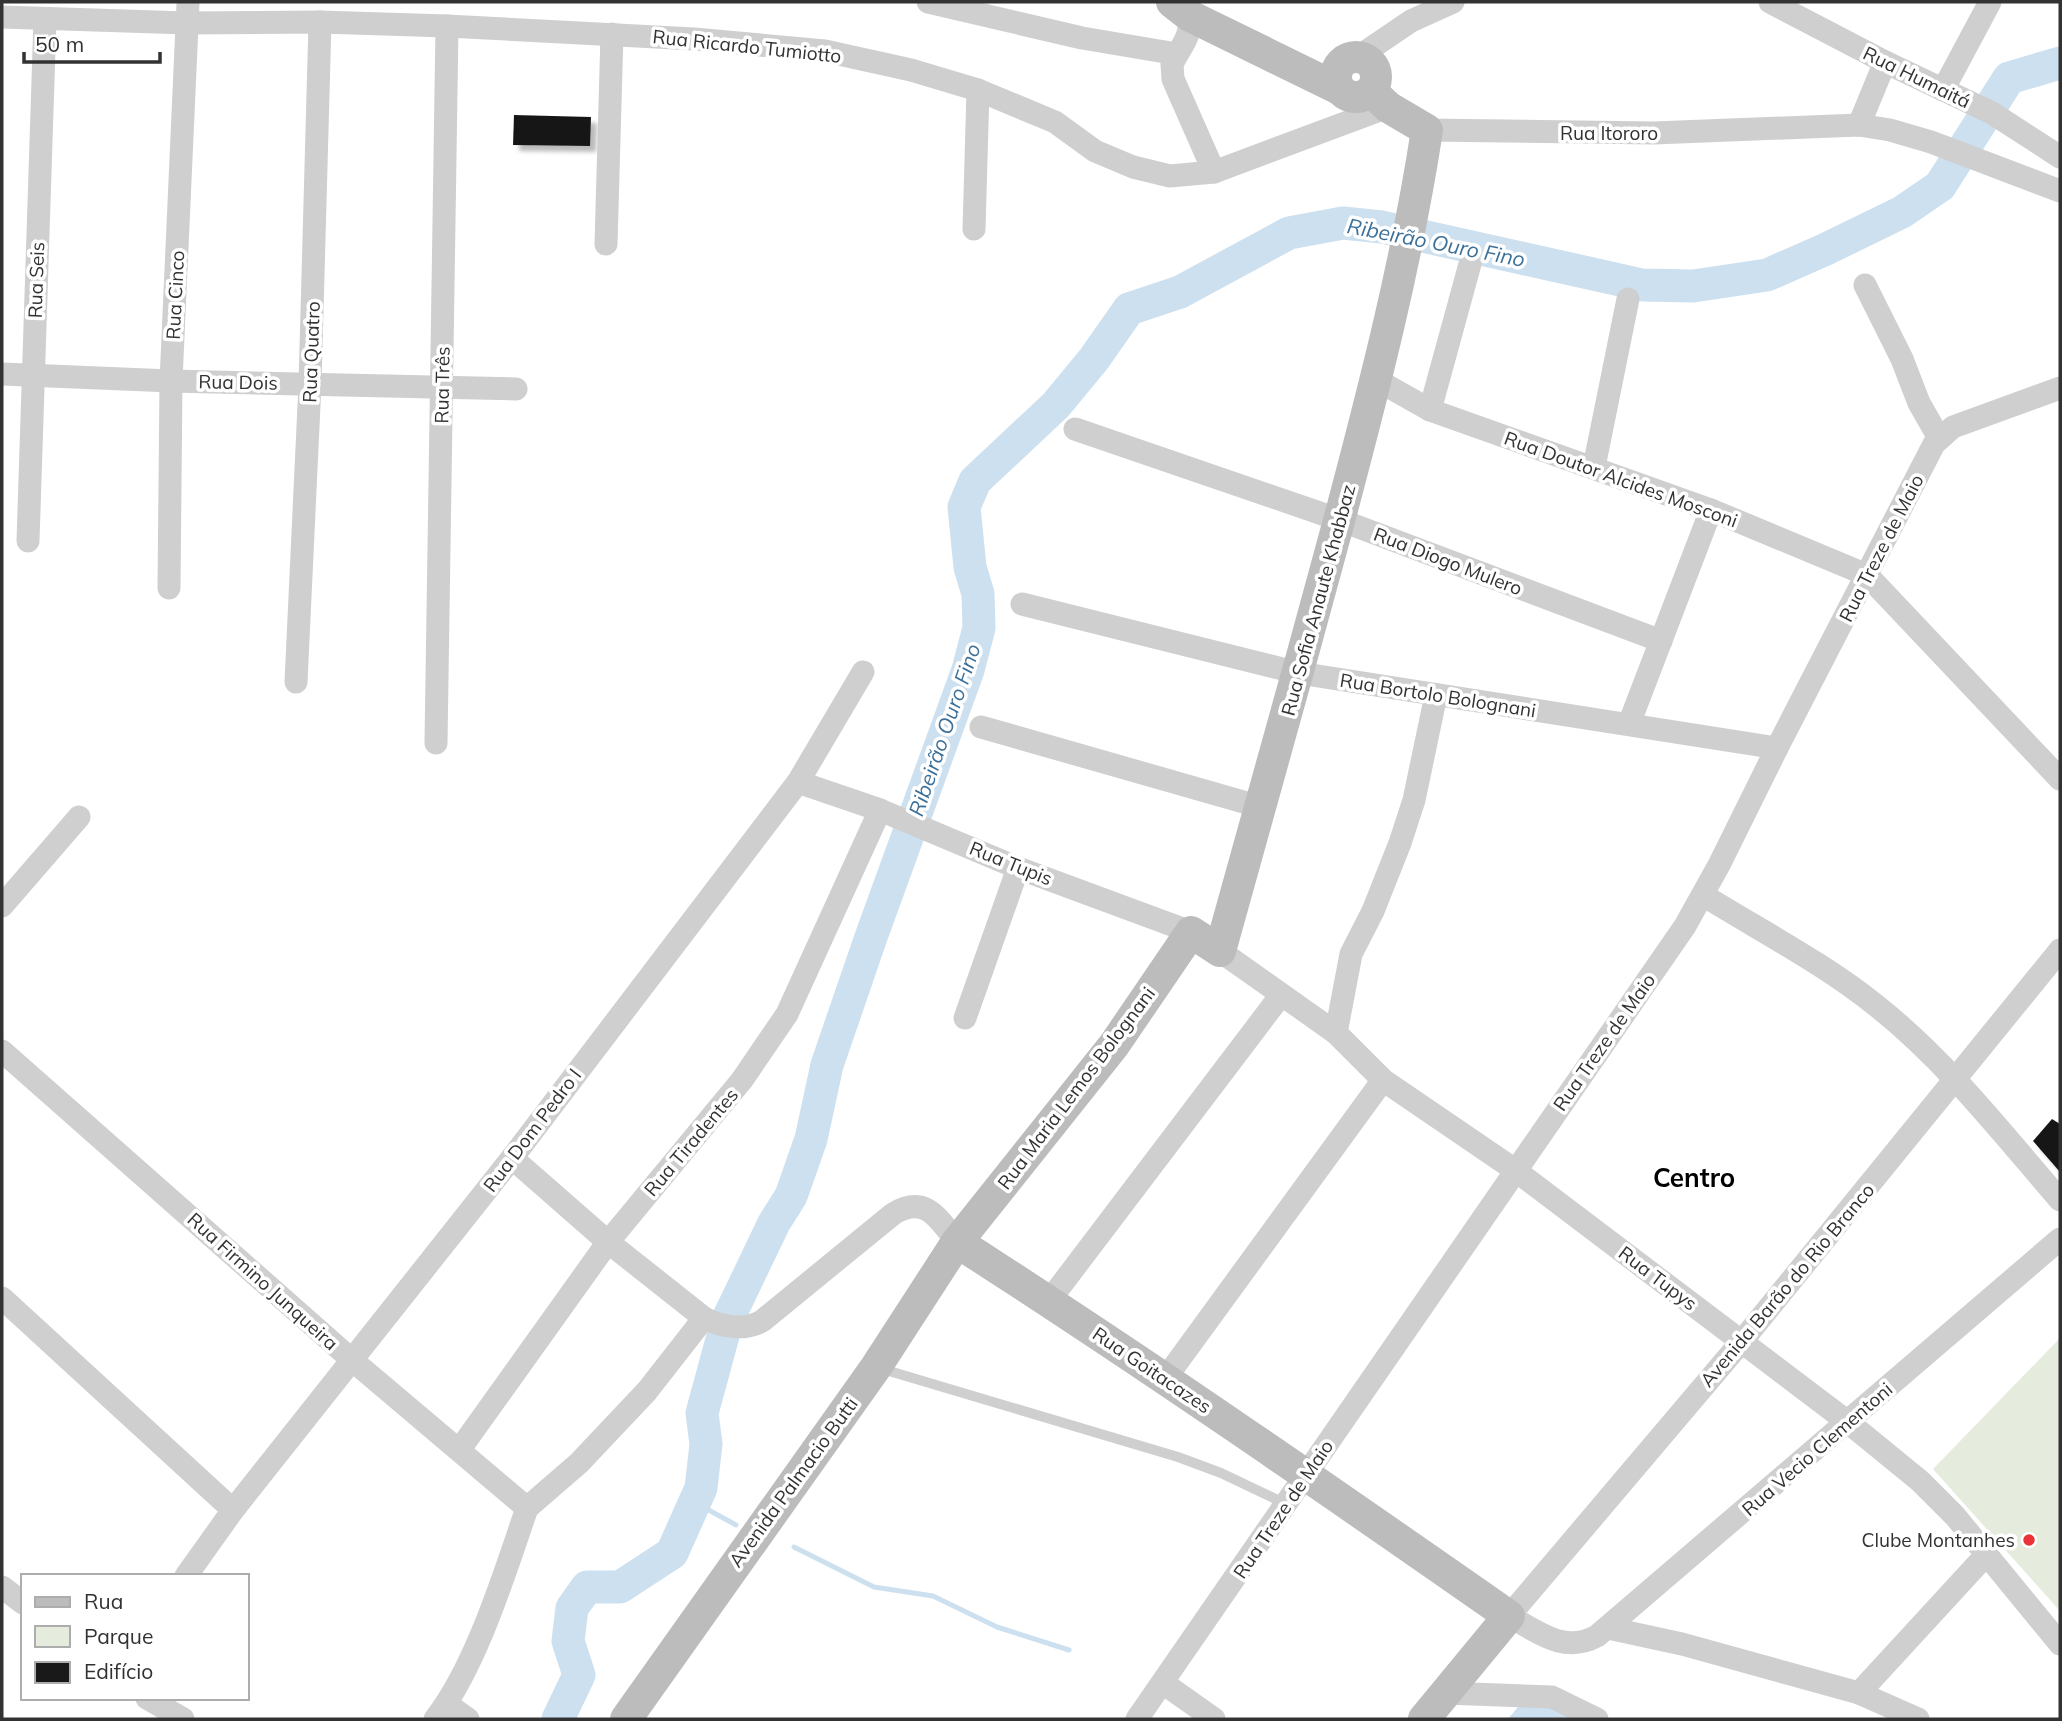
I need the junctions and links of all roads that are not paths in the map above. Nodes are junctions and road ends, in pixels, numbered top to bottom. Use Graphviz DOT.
graph roads {
  1 [pos="928,2"];
  2 [pos="1454,2"];
  3 [pos="1770,2"];
  4 [pos="1990,2"];
  5 [pos="187,9"];
  6 [pos="1181,9"];
  7 [pos="2,17"];
  8 [pos="45,19"];
  9 [pos="320,22"];
  10 [pos="447,26"];
  11 [pos="612,34"];
  12 [pos="1177,54"];
  13 [pos="1353,57"];
  14 [pos="1281,62"];
  15 [pos="1885,62"];
  16 [pos="1339,89"];
  17 [pos="978,90"];
  18 [pos="1943,90"];
  19 [pos="1379,99"];
  20 [pos="1858,125"];
  21 [pos="1427,130"];
  22 [pos="2060,157"];
  23 [pos="1214,172"];
  24 [pos="2060,191"];
  25 [pos="974,229"];
  26 [pos="606,244"];
  27 [pos="1470,264"];
  28 [pos="1864,285"];
  29 [pos="1628,299"];
  30 [pos="2,374"];
  31 [pos="32,375"];
  32 [pos="1377,380"];
  33 [pos="171,381"];
  34 [pos="310,384"];
  35 [pos="442,388"];
  36 [pos="2060,388"];
  37 [pos="516,389"];
  38 [pos="1430,410"];
  39 [pos="1075,429"];
  40 [pos="1940,438"];
  41 [pos="1594,467"];
  42 [pos="1711,510"];
  43 [pos="1339,520"];
  44 [pos="28,541"];
  45 [pos="1867,575"];
  46 [pos="169,588"];
  47 [pos="1022,604"];
  48 [pos="1661,641"];
  49 [pos="863,672"];
  50 [pos="1299,673"];
  51 [pos="296,682"];
  52 [pos="1436,695"];
  53 [pos="1629,724"];
  54 [pos="981,727"];
  55 [pos="436,743"];
  56 [pos="1777,748"];
  57 [pos="2060,779"];
  58 [pos="798,782"];
  59 [pos="1261,807"];
  60 [pos="888,813"];
  61 [pos="79,817"];
  62 [pos="1018,868"];
  63 [pos="1703,895"];
  64 [pos="2,906"];
  65 [pos="1191,932"];
  66 [pos="2060,950"];
  67 [pos="1220,951"];
  68 [pos="1281,995"];
  69 [pos="965,1018"];
  70 [pos="1336,1033"];
  71 [pos="2,1051"];
  72 [pos="1383,1080"];
  73 [pos="1956,1080"];
  74 [pos="512,1158"];
  75 [pos="1515,1170"];
  76 [pos="2060,1200"];
  77 [pos="2060,1239"];
  78 [pos="608,1242"];
  79 [pos="957,1242"];
  80 [pos="2,1298"];
  81 [pos="1049,1301"];
  82 [pos="711,1321"];
  83 [pos="1742,1341"];
  84 [pos="352,1360"];
  85 [pos="876,1367"];
  86 [pos="1165,1379"];
  87 [pos="1849,1423"];
  88 [pos="460,1449"];
  89 [pos="1306,1474"];
  90 [pos="1286,1504"];
  91 [pos="527,1508"];
  92 [pos="233,1510"];
  93 [pos="1986,1555"];
  94 [pos="187,1574"];
  95 [pos="2,1587"];
  96 [pos="21,1601"];
  97 [pos="1509,1616"];
  98 [pos="1608,1628"];
  99 [pos="1567,1644"];
  100 [pos="2060,1644"];
  101 [pos="1163,1683"];
  102 [pos="1444,1693"];
  103 [pos="1859,1693"];
  104 [pos="151,1700"];
  105 [pos="441,1712"];
  106 [pos="183,1719"];
  107 [pos="468,1719"];
  108 [pos="626,1719"];
  109 [pos="1137,1719"];
  110 [pos="1214,1719"];
  111 [pos="1424,1719"];
  112 [pos="1597,1719"];
  113 [pos="1918,1719"];
  1 -- 12 [label="street"];
  2 -- 13 [label="street"];
  3 -- 15 [label="street, Rua Humaitá"];
  4 -- 18 [label="street"];
  5 -- 8 [label="street"];
  5 -- 9 [label="street, Rua Ricardo Tumiotto"];
  5 -- 33 [label="street, Rua Cinco"];
  6 -- 12 [label="street"];
  6 -- 14 [label="street"];
  7 -- 8 [label="street"];
  8 -- 31 [label="street, Rua Seis"];
  9 -- 10 [label="street, Rua Ricardo Tumiotto"];
  9 -- 34 [label="street, Rua Quatro"];
  10 -- 11 [label="street, Rua Ricardo Tumiotto"];
  10 -- 35 [label="street, Rua Três"];
  11 -- 17 [label="street, Rua Ricardo Tumiotto"];
  11 -- 26 [label="street"];
  12 -- 23 [label="street"];
  13 -- 14 [label="street"];
  13 -- 16 [label="street"];
  13 -- 19 [label="street"];
  14 -- 16 [label="street"];
  15 -- 18 [label="street, Rua Humaitá"];
  15 -- 20 [label="street"];
  16 -- 19 [label="street"];
  17 -- 23 [label="street, Rua Ricardo Tumiotto"];
  17 -- 25 [label="street"];
  18 -- 22 [label="street, Rua Humaitá"];
  19 -- 21 [label="street, Rua Itororo"];
  19 -- 23 [label="street, Rua Ricardo Tumiotto"];
  20 -- 21 [label="street, Rua Itororo"];
  20 -- 24 [label="street"];
  21 -- 32 [label="street, Rua Sofia Anaute Khabbaz"];
  27 -- 38 [label="street"];
  28 -- 40 [label="street"];
  29 -- 41 [label="street"];
  30 -- 31 [label="street, Rua Dois"];
  31 -- 33 [label="street, Rua Dois"];
  31 -- 44 [label="street, Rua Seis"];
  32 -- 38 [label="street, Rua Doutor Alcides Mosconi"];
  32 -- 43 [label="street, Rua Sofia Anaute Khabbaz"];
  33 -- 34 [label="street, Rua Dois"];
  33 -- 46 [label="street, Rua Cinco"];
  34 -- 35 [label="street, Rua Dois"];
  34 -- 51 [label="street, Rua Quatro"];
  35 -- 37 [label="street, Rua Dois"];
  35 -- 55 [label="street, Rua Três"];
  36 -- 40 [label="street, Rua Treze de Maio"];
  38 -- 41 [label="street, Rua Doutor Alcides Mosconi"];
  39 -- 43 [label="street, Rua Diogo Mulero"];
  40 -- 45 [label="street, Rua Treze de Maio"];
  41 -- 42 [label="street, Rua Doutor Alcides Mosconi"];
  42 -- 45 [label="street, Rua Doutor Alcides Mosconi"];
  42 -- 48 [label="street"];
  43 -- 48 [label="street, Rua Diogo Mulero"];
  43 -- 50 [label="street, Rua Sofia Anaute Khabbaz"];
  45 -- 56 [label="street, Rua Treze de Maio"];
  45 -- 57 [label="street"];
  47 -- 50 [label="street, Rua Bortolo Bolognani"];
  48 -- 53 [label="street"];
  49 -- 58 [label="street, Rua Dom Pedro I"];
  50 -- 52 [label="street, Rua Bortolo Bolognani"];
  50 -- 59 [label="street, Rua Sofia Anaute Khabbaz"];
  52 -- 53 [label="street, Rua Bortolo Bolognani"];
  52 -- 70 [label="street"];
  53 -- 56 [label="street, Rua Bortolo Bolognani"];
  54 -- 59 [label="street"];
  56 -- 63 [label="street, Rua Treze de Maio"];
  58 -- 60 [label="street, Rua Tupis"];
  58 -- 74 [label="street, Rua Dom Pedro I"];
  59 -- 67 [label="street, Rua Sofia Anaute Khabbaz"];
  60 -- 62 [label="street, Rua Tupis"];
  60 -- 78 [label="street, Rua Tiradentes"];
  61 -- 64 [label="street"];
  62 -- 65 [label="street, Rua Tupis"];
  62 -- 69 [label="street"];
  63 -- 73 [label="street"];
  63 -- 75 [label="street, Rua Treze de Maio"];
  65 -- 67 [label="street, Rua Tupis"];
  65 -- 79 [label="street, Rua Maria Lemos Bolognani"];
  66 -- 73 [label="street, Avenida Barão do Rio Branco"];
  67 -- 68 [label="street, Rua Tupys"];
  68 -- 70 [label="street, Rua Tupys"];
  68 -- 81 [label="street"];
  70 -- 72 [label="street, Rua Tupys"];
  71 -- 84 [label="street, Rua Firmino Junqueira"];
  72 -- 75 [label="street, Rua Tupys"];
  72 -- 86 [label="street"];
  73 -- 76 [label="street"];
  73 -- 83 [label="street, Avenida Barão do Rio Branco"];
  74 -- 78 [label="street"];
  74 -- 84 [label="street, Rua Dom Pedro I"];
  75 -- 83 [label="street, Rua Tupys"];
  75 -- 89 [label="street, Rua Treze de Maio"];
  77 -- 87 [label="street, Rua Vecio Clementoni"];
  78 -- 82 [label="street"];
  78 -- 88 [label="street, Rua Tiradentes"];
  79 -- 81 [label="street, Rua Goitacazes"];
  79 -- 82 [label="street, Rua Goitacazes"];
  79 -- 85 [label="street, Avenida Palmacio Butti"];
  80 -- 92 [label="street"];
  81 -- 86 [label="street, Rua Goitacazes"];
  82 -- 91 [label="street"];
  83 -- 87 [label="street, Rua Tupys"];
  83 -- 97 [label="street, Avenida Barão do Rio Branco"];
  84 -- 88 [label="street, Rua Firmino Junqueira"];
  84 -- 92 [label="street, Rua Dom Pedro I"];
  85 -- 90 [label="lane"];
  85 -- 108 [label="street, Avenida Palmacio Butti"];
  86 -- 89 [label="street, Rua Goitacazes"];
  87 -- 93 [label="street, Rua Tupys"];
  87 -- 98 [label="street, Rua Vecio Clementoni"];
  88 -- 91 [label="street, Rua Firmino Junqueira"];
  89 -- 90 [label="street, Rua Treze de Maio"];
  89 -- 97 [label="street, Rua Goitacazes"];
  90 -- 101 [label="street, Rua Treze de Maio"];
  91 -- 105 [label="street"];
  92 -- 94 [label="street, Rua Dom Pedro I"];
  93 -- 100 [label="street, Rua Tupys"];
  93 -- 103 [label="street"];
  95 -- 96 [label="street"];
  97 -- 99 [label="street, Rua Goitacazes"];
  97 -- 102 [label="street"];
  98 -- 99 [label="street, Rua Vecio Clementoni"];
  98 -- 103 [label="street"];
  101 -- 109 [label="street, Rua Treze de Maio"];
  101 -- 110 [label="street"];
  102 -- 111 [label="street"];
  102 -- 112 [label="street"];
  103 -- 113 [label="street"];
  104 -- 106 [label="street"];
  105 -- 107 [label="street"];
}
